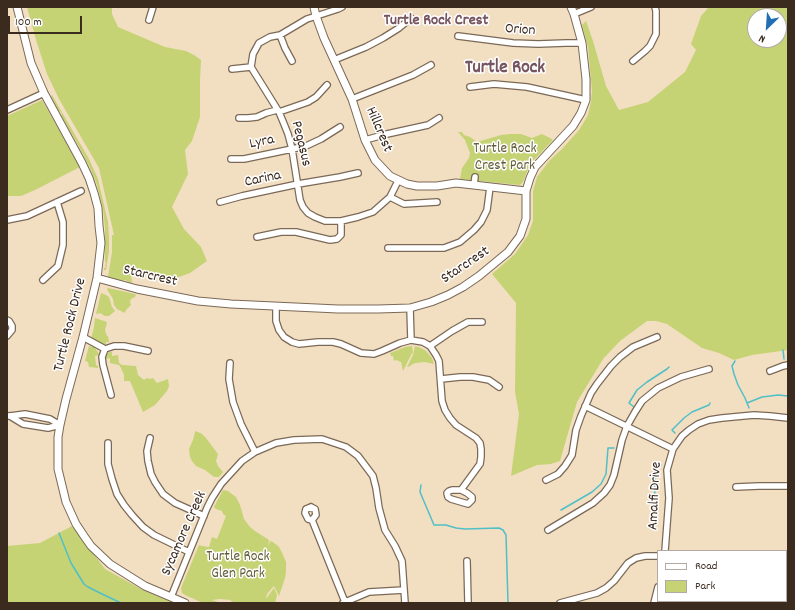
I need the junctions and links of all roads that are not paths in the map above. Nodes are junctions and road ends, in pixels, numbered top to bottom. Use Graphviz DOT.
graph roads {
  1 [pos="16,7"];
  2 [pos="153,7"];
  3 [pos="314,7"];
  4 [pos="342,7"];
  5 [pos="591,7"];
  6 [pos="655,7"];
  7 [pos="572,11"];
  8 [pos="316,16"];
  9 [pos="411,18"];
  10 [pos="149,20"];
  11 [pos="280,35"];
  12 [pos="458,36"];
  13 [pos="582,43"];
  14 [pos="334,60"];
  15 [pos="292,61"];
  16 [pos="633,61"];
  17 [pos="431,65"];
  18 [pos="251,67"];
  19 [pos="232,69"];
  20 [pos="327,85"];
  21 [pos="470,87"];
  22 [pos="44,93"];
  23 [pos="352,99"];
  24 [pos="586,100"];
  25 [pos="7,110"];
  26 [pos="278,111"];
  27 [pos="239,118"];
  28 [pos="439,118"];
  29 [pos="340,128"];
  30 [pos="366,140"];
  31 [pos="292,150"];
  32 [pos="231,159"];
  33 [pos="358,173"];
  34 [pos="475,177"];
  35 [pos="398,181"];
  36 [pos="298,184"];
  37 [pos="474,185"];
  38 [pos="490,187"];
  39 [pos="526,191"];
  40 [pos="81,192"];
  41 [pos="390,197"];
  42 [pos="57,202"];
  43 [pos="220,202"];
  44 [pos="437,202"];
  45 [pos="7,220"];
  46 [pos="341,220"];
  47 [pos="257,237"];
  48 [pos="388,248"];
  49 [pos="97,278"];
  50 [pos="43,280"];
  51 [pos="276,306"];
  52 [pos="410,308"];
  53 [pos="7,320"];
  54 [pos="482,322"];
  55 [pos="7,336"];
  56 [pos="83,337"];
  57 [pos="657,337"];
  58 [pos="411,340"];
  59 [pos="430,346"];
  60 [pos="105,350"];
  61 [pos="148,352"];
  62 [pos="230,364"];
  63 [pos="788,365"];
  64 [pos="709,368"];
  65 [pos="770,371"];
  66 [pos="441,379"];
  67 [pos="499,387"];
  68 [pos="111,395"];
  69 [pos="585,406"];
  70 [pos="9,416"];
  71 [pos="788,418"];
  72 [pos="60,425"];
  73 [pos="627,426"];
  74 [pos="150,438"];
  75 [pos="108,443"];
  76 [pos="673,449"];
  77 [pos="255,452"];
  78 [pos="546,480"];
  79 [pos="788,486"];
  80 [pos="736,487"];
  81 [pos="461,490"];
  82 [pos="204,516"];
  83 [pos="312,520"];
  84 [pos="548,530"];
  85 [pos="665,550"];
  86 [pos="189,552"];
  87 [pos="657,556"];
  88 [pos="467,561"];
  89 [pos="404,590"];
  90 [pos="657,591"];
  91 [pos="171,597"];
  92 [pos="344,602"];
  93 [pos="186,603"];
  94 [pos="405,603"];
  95 [pos="468,603"];
  96 [pos="560,603"];
  97 [pos="654,603"];
  1 -- 22 [label="street, Turtle Rock Drive"];
  2 -- 10 [label="street"];
  3 -- 8 [label="street, Hillcrest"];
  4 -- 8 [label="street"];
  5 -- 7 [label="street"];
  6 -- 16 [label="street"];
  7 -- 13 [label="street, Starcrest"];
  8 -- 11 [label="street"];
  8 -- 14 [label="street, Hillcrest"];
  9 -- 14 [label="street"];
  11 -- 15 [label="street"];
  11 -- 18 [label="street"];
  12 -- 13 [label="street, Orion"];
  13 -- 24 [label="street, Starcrest"];
  14 -- 23 [label="street, Hillcrest"];
  17 -- 23 [label="street"];
  18 -- 19 [label="street"];
  18 -- 26 [label="street, Pegasus"];
  20 -- 26 [label="street"];
  21 -- 24 [label="street"];
  22 -- 25 [label="street"];
  22 -- 49 [label="street, Turtle Rock Drive"];
  23 -- 30 [label="street, Hillcrest"];
  24 -- 39 [label="street, Starcrest"];
  26 -- 27 [label="street"];
  26 -- 31 [label="street, Pegasus"];
  28 -- 30 [label="street"];
  29 -- 31 [label="street, Lyra"];
  30 -- 35 [label="street, Hillcrest"];
  31 -- 32 [label="street, Lyra"];
  31 -- 36 [label="street, Pegasus"];
  33 -- 36 [label="street, Carina"];
  34 -- 37 [label="street"];
  35 -- 37 [label="street, Hillcrest"];
  35 -- 41 [label="street, Pegasus"];
  36 -- 43 [label="street, Carina"];
  36 -- 46 [label="street, Pegasus"];
  37 -- 38 [label="street, Hillcrest"];
  38 -- 39 [label="street, Hillcrest"];
  38 -- 48 [label="street"];
  39 -- 52 [label="street, Starcrest"];
  40 -- 42 [label="street"];
  41 -- 44 [label="street"];
  41 -- 46 [label="street, Pegasus"];
  42 -- 45 [label="street"];
  42 -- 50 [label="street"];
  46 -- 47 [label="street"];
  49 -- 51 [label="street, Starcrest"];
  49 -- 56 [label="street, Turtle Rock Drive"];
  51 -- 52 [label="street, Starcrest"];
  51 -- 58 [label="street"];
  52 -- 58 [label="street"];
  53 -- 55 [label="street"];
  54 -- 59 [label="street"];
  56 -- 60 [label="street"];
  56 -- 72 [label="street, Turtle Rock Drive"];
  57 -- 69 [label="street"];
  58 -- 59 [label="street"];
  59 -- 66 [label="street"];
  60 -- 61 [label="street"];
  60 -- 68 [label="street"];
  62 -- 77 [label="street"];
  63 -- 65 [label="street"];
  64 -- 73 [label="street"];
  66 -- 67 [label="street"];
  66 -- 81 [label="street"];
  69 -- 73 [label="street"];
  69 -- 78 [label="street"];
  70 -- 72 [label="street"];
  70 -- 72 [label="street"];
  71 -- 76 [label="street, Amalfi Drive"];
  72 -- 91 [label="street, Turtle Rock Drive"];
  73 -- 76 [label="street"];
  73 -- 84 [label="street"];
  74 -- 82 [label="street"];
  75 -- 86 [label="street"];
  76 -- 85 [label="street, Amalfi Drive"];
  77 -- 82 [label="street, Sycamore Creek"];
  77 -- 89 [label="street, Sycamore Creek"];
  79 -- 80 [label="street"];
  82 -- 86 [label="street, Sycamore Creek"];
  83 -- 92 [label="street"];
  86 -- 91 [label="street, Sycamore Creek"];
  87 -- 96 [label="street"];
  88 -- 95 [label="street"];
  89 -- 92 [label="street"];
  89 -- 94 [label="street, Sycamore Creek"];
  90 -- 97 [label="street"];
  91 -- 93 [label="street, Turtle Rock Drive"];
}
